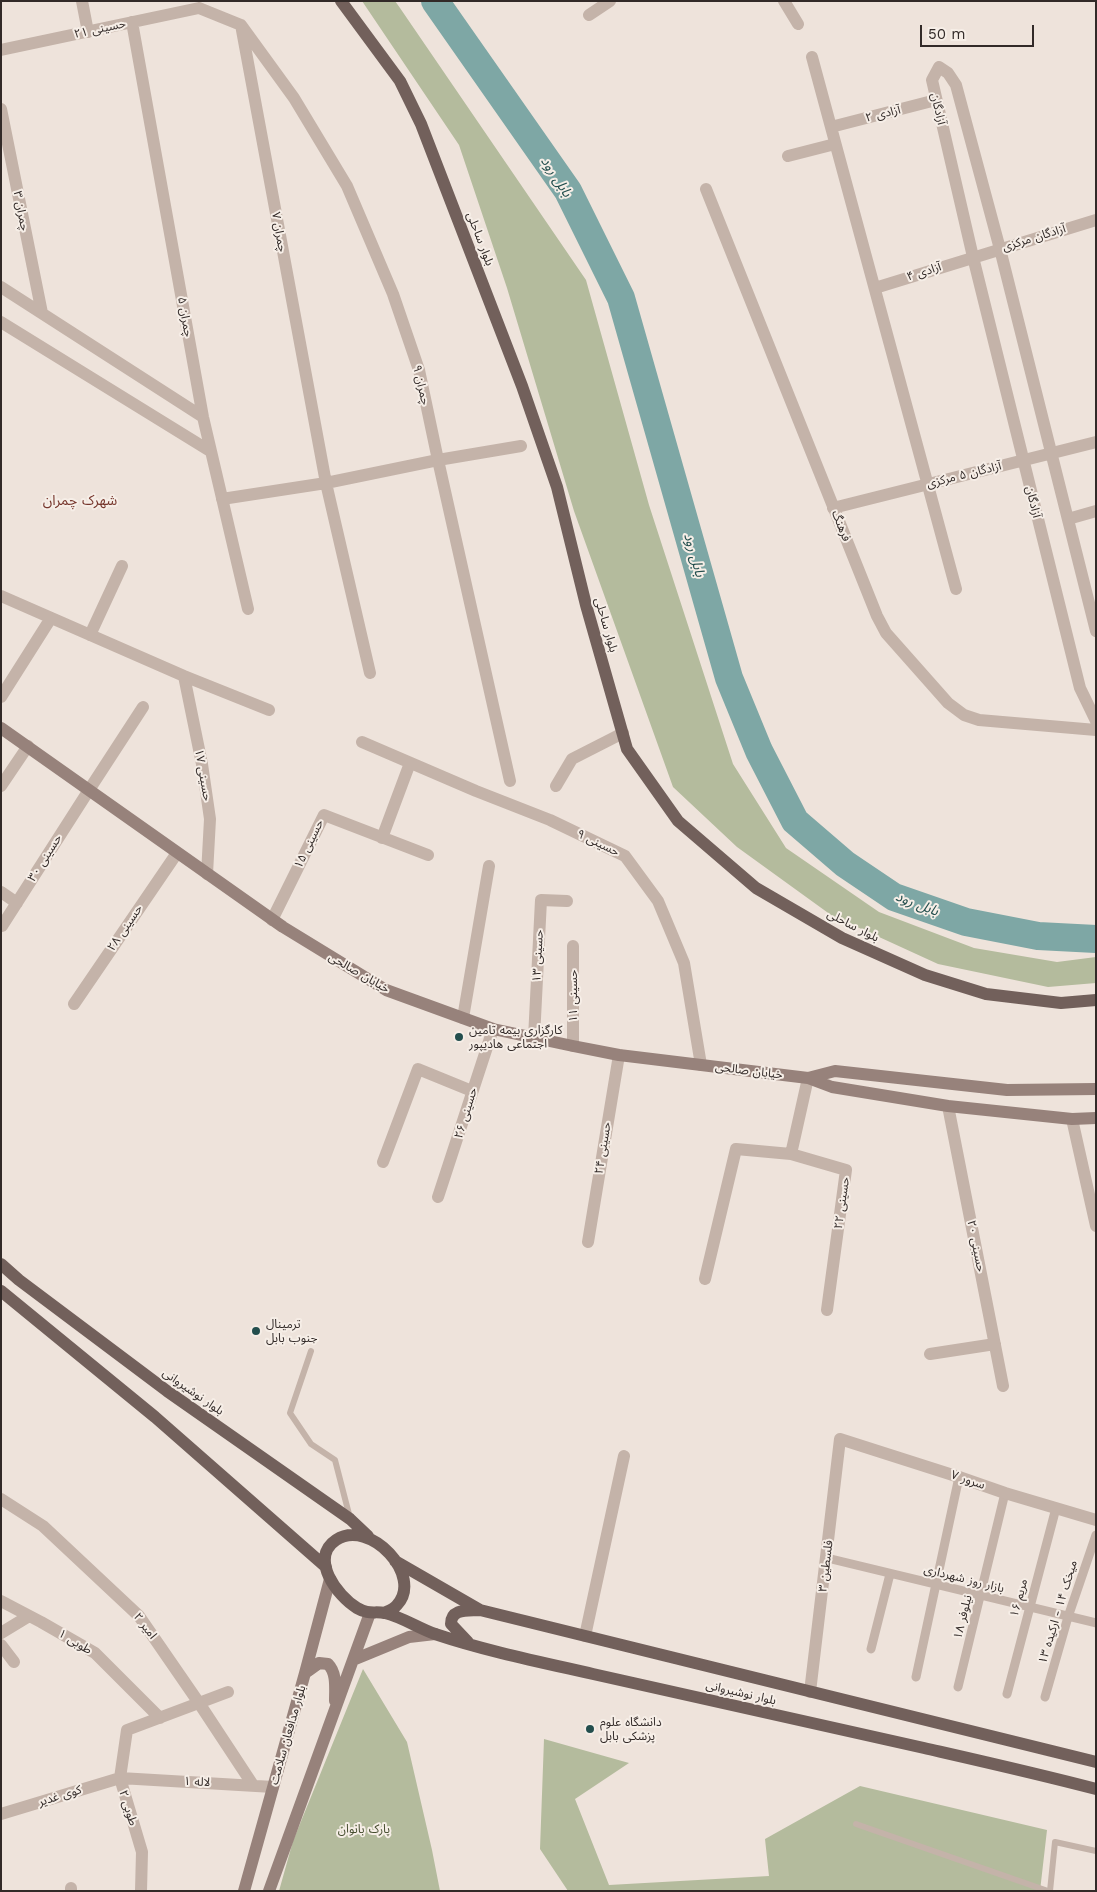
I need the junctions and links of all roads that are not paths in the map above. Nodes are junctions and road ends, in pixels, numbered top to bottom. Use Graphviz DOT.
graph roads {
  1 [pos="82,1"];
  2 [pos="341,1"];
  3 [pos="610,1"];
  4 [pos="784,1"];
  5 [pos="199,5"];
  6 [pos="589,15"];
  7 [pos="132,22"];
  8 [pos="241,24"];
  9 [pos="798,24"];
  10 [pos="88,32"];
  11 [pos="1,50"];
  12 [pos="812,57"];
  13 [pos="936,100"];
  14 [pos="1,109"];
  15 [pos="831,127"];
  16 [pos="835,144"];
  17 [pos="788,156"];
  18 [pos="706,189"];
  19 [pos="1095,222"];
  20 [pos="1000,249"];
  21 [pos="973,257"];
  22 [pos="1,287"];
  23 [pos="875,288"];
  24 [pos="42,313"];
  25 [pos="1,322"];
  26 [pos="203,417"];
  27 [pos="1096,442"];
  28 [pos="521,446"];
  29 [pos="210,452"];
  30 [pos="1051,453"];
  31 [pos="438,460"];
  32 [pos="1023,460"];
  33 [pos="326,483"];
  34 [pos="928,484"];
  35 [pos="222,499"];
  36 [pos="833,508"];
  37 [pos="1096,511"];
  38 [pos="1068,519"];
  39 [pos="122,566"];
  40 [pos="956,589"];
  41 [pos="1,596"];
  42 [pos="248,609"];
  43 [pos="51,618"];
  44 [pos="1096,631"];
  45 [pos="90,635"];
  46 [pos="370,673"];
  47 [pos="184,676"];
  48 [pos="1,697"];
  49 [pos="143,707"];
  50 [pos="270,710"];
  51 [pos="1096,720"];
  52 [pos="1,728"];
  53 [pos="1096,730"];
  54 [pos="623,733"];
  55 [pos="362,742"];
  56 [pos="28,746"];
  57 [pos="410,762"];
  58 [pos="510,781"];
  59 [pos="1,786"];
  60 [pos="556,786"];
  61 [pos="88,790"];
  62 [pos="382,838"];
  63 [pos="177,852"];
  64 [pos="428,855"];
  65 [pos="489,866"];
  66 [pos="207,874"];
  67 [pos="1,892"];
  68 [pos="567,902"];
  69 [pos="17,903"];
  70 [pos="272,920"];
  71 [pos="2,926"];
  72 [pos="573,946"];
  73 [pos="1096,1000"];
  74 [pos="74,1004"];
  75 [pos="463,1018"];
  76 [pos="493,1029"];
  77 [pos="534,1038"];
  78 [pos="573,1046"];
  79 [pos="618,1055"];
  80 [pos="701,1066"];
  81 [pos="808,1078"];
  82 [pos="1096,1089"];
  83 [pos="472,1091"];
  84 [pos="948,1106"];
  85 [pos="1096,1118"];
  86 [pos="1072,1119"];
  87 [pos="790,1154"];
  88 [pos="383,1162"];
  89 [pos="438,1197"];
  90 [pos="1096,1226"];
  91 [pos="588,1242"];
  92 [pos="1,1264"];
  93 [pos="705,1279"];
  94 [pos="1,1291"];
  95 [pos="827,1310"];
  96 [pos="995,1344"];
  97 [pos="311,1351"];
  98 [pos="930,1354"];
  99 [pos="1003,1386"];
  100 [pos="840,1439"];
  101 [pos="624,1456"];
  102 [pos="959,1477"];
  103 [pos="1005,1493"];
  104 [pos="1,1499"];
  105 [pos="1056,1508"];
  106 [pos="350,1519"];
  107 [pos="1096,1520"];
  108 [pos="1096,1535"];
  109 [pos="371,1539"];
  110 [pos="827,1558"];
  111 [pos="395,1561"];
  112 [pos="328,1573"];
  113 [pos="890,1574"];
  114 [pos="936,1585"];
  115 [pos="981,1596"];
  116 [pos="1,1601"];
  117 [pos="1029,1607"];
  118 [pos="480,1610"];
  119 [pos="370,1613"];
  120 [pos="384,1613"];
  121 [pos="29,1616"];
  122 [pos="1068,1617"];
  123 [pos="1096,1623"];
  124 [pos="1,1632"];
  125 [pos="434,1634"];
  126 [pos="585,1636"];
  127 [pos="470,1643"];
  128 [pos="1,1645"];
  129 [pos="871,1649"];
  130 [pos="353,1660"];
  131 [pos="14,1662"];
  132 [pos="305,1674"];
  133 [pos="916,1677"];
  134 [pos="958,1688"];
  135 [pos="228,1692"];
  136 [pos="810,1692"];
  137 [pos="1007,1694"];
  138 [pos="1045,1697"];
  139 [pos="199,1703"];
  140 [pos="335,1708"];
  141 [pos="160,1718"];
  142 [pos="1096,1762"];
  143 [pos="120,1778"];
  144 [pos="253,1786"];
  145 [pos="274,1786"];
  146 [pos="1096,1789"];
  147 [pos="1,1814"];
  148 [pos="856,1824"];
  149 [pos="1096,1851"];
  150 [pos="141,1891"];
  151 [pos="244,1891"];
  152 [pos="269,1891"];
  153 [pos="1049,1891"];
  1 -- 10 [label="street"];
  2 -- 54 [label="main road, بلوار ساحلی"];
  3 -- 6 [label="street"];
  4 -- 9 [label="street"];
  5 -- 7 [label="street, حسینی ۲۱"];
  5 -- 8 [label="street"];
  7 -- 10 [label="street, حسینی ۲۱"];
  7 -- 26 [label="street, چمران ۵"];
  8 -- 31 [label="street, چمران ۹"];
  8 -- 33 [label="street, چمران ۷"];
  10 -- 11 [label="street, حسینی ۲۱"];
  12 -- 15 [label="street"];
  13 -- 15 [label="street, آزادی ۲"];
  13 -- 20 [label="street, آزادگان"];
  13 -- 21 [label="street, آزادگان"];
  14 -- 24 [label="street, چمران ۳"];
  15 -- 16 [label="street"];
  16 -- 17 [label="street"];
  16 -- 23 [label="street"];
  18 -- 36 [label="street, فرهنگ"];
  19 -- 20 [label="street, آزادگان مرکزی"];
  20 -- 21 [label="street, آزادگان مرکزی"];
  20 -- 30 [label="street, آزادگان"];
  21 -- 23 [label="street, آزادی ۴"];
  21 -- 32 [label="street, آزادگان"];
  22 -- 24 [label="street"];
  23 -- 34 [label="street"];
  24 -- 26 [label="street"];
  25 -- 29 [label="street"];
  26 -- 29 [label="street, چمران ۵"];
  27 -- 30 [label="street, آزادگان ۵ مرکزی"];
  28 -- 31 [label="street"];
  29 -- 35 [label="street, چمران ۵"];
  30 -- 32 [label="street, آزادگان ۵ مرکزی"];
  30 -- 38 [label="street, آزادگان"];
  31 -- 33 [label="street"];
  31 -- 58 [label="street, چمران ۹"];
  32 -- 34 [label="street, آزادگان ۵ مرکزی"];
  32 -- 51 [label="street, آزادگان"];
  33 -- 35 [label="street"];
  33 -- 46 [label="street, چمران ۷"];
  34 -- 36 [label="street, آزادگان ۵ مرکزی"];
  34 -- 40 [label="street"];
  35 -- 42 [label="street, چمران ۵"];
  36 -- 53 [label="street, فرهنگ"];
  37 -- 38 [label="street"];
  38 -- 44 [label="street, آزادگان"];
  39 -- 45 [label="street"];
  41 -- 43 [label="street"];
  43 -- 45 [label="street"];
  43 -- 48 [label="street"];
  45 -- 47 [label="street"];
  47 -- 50 [label="street"];
  47 -- 66 [label="street, حسینی ۱۷"];
  49 -- 61 [label="street, حسینی ۳۰"];
  52 -- 56 [label="main road, خيابان صالحی"];
  54 -- 60 [label="street"];
  54 -- 73 [label="main road, بلوار ساحلی"];
  55 -- 57 [label="street, حسینی ٩"];
  56 -- 59 [label="street"];
  56 -- 61 [label="main road, خيابان صالحی"];
  57 -- 62 [label="street"];
  57 -- 80 [label="street, حسینی ٩"];
  61 -- 63 [label="main road, خيابان صالحی"];
  61 -- 69 [label="street, حسینی ۳۰"];
  62 -- 64 [label="street, حسینی ۱۵"];
  62 -- 70 [label="street, حسینی ۱۵"];
  63 -- 66 [label="main road, خيابان صالحی"];
  63 -- 74 [label="street, حسینی ۲۸"];
  65 -- 75 [label="street"];
  66 -- 70 [label="main road, خيابان صالحی"];
  67 -- 69 [label="street"];
  68 -- 77 [label="street, حسینی ۱۳"];
  69 -- 71 [label="street, حسینی ۳۰"];
  70 -- 75 [label="main road, خيابان صالحی"];
  72 -- 78 [label="street, حسینی ۱۱"];
  75 -- 76 [label="main road, خيابان صالحی"];
  76 -- 77 [label="main road, خيابان صالحی"];
  76 -- 83 [label="street, حسینی ۲۶"];
  77 -- 78 [label="main road, خيابان صالحی"];
  78 -- 79 [label="main road, خيابان صالحی"];
  79 -- 80 [label="main road, خيابان صالحی"];
  79 -- 91 [label="street, حسینی ۲۴"];
  80 -- 81 [label="main road, خيابان صالحی"];
  81 -- 82 [label="main road, خيابان صالحی"];
  81 -- 84 [label="main road, خيابان صالحی"];
  81 -- 87 [label="street"];
  83 -- 88 [label="street"];
  83 -- 89 [label="street, حسینی ۲۶"];
  84 -- 86 [label="main road, خيابان صالحی"];
  84 -- 96 [label="street, حسینی ٢٠"];
  85 -- 86 [label="main road, خيابان صالحی"];
  86 -- 90 [label="street"];
  87 -- 93 [label="street"];
  87 -- 95 [label="street, حسینی ۲۲"];
  92 -- 106 [label="main road, بلوار نوشیروانی"];
  94 -- 112 [label="main road"];
  96 -- 98 [label="street"];
  96 -- 99 [label="street, حسینی ٢٠"];
  97 -- 106 [label="lane"];
  100 -- 102 [label="street, سرور ۷"];
  100 -- 110 [label="street, فلسطین ۳"];
  101 -- 126 [label="street"];
  102 -- 103 [label="street, سرور ۷"];
  102 -- 114 [label="street"];
  103 -- 105 [label="street, سرور ۷"];
  103 -- 115 [label="street, نیلوفر ۱۸"];
  104 -- 139 [label="street, امیر ۲"];
  105 -- 107 [label="street, سرور ۷"];
  105 -- 117 [label="street, مریم ۱۶"];
  106 -- 109 [label="main road, بلوار نوشیروانی"];
  108 -- 122 [label="street, میخک ۱۴ - ارکیده ۱۳"];
  109 -- 111 [label="main road"];
  109 -- 112 [label="main road"];
  110 -- 113 [label="street, بازار روز شهرداری"];
  110 -- 136 [label="street, فلسطین ۳"];
  111 -- 118 [label="main road, بلوار نوشیروانی"];
  111 -- 120 [label="main road"];
  112 -- 119 [label="main road"];
  112 -- 132 [label="main road, بلوار مدافعان سلامت"];
  113 -- 114 [label="street, بازار روز شهرداری"];
  113 -- 129 [label="street"];
  114 -- 115 [label="street, بازار روز شهرداری"];
  114 -- 133 [label="street"];
  115 -- 117 [label="street, بازار روز شهرداری"];
  115 -- 134 [label="street, نیلوفر ۱۸"];
  116 -- 121 [label="street, طوبی ۱"];
  117 -- 122 [label="street, بازار روز شهرداری"];
  117 -- 137 [label="street, مریم ۱۶"];
  118 -- 126 [label="main road, بلوار نوشیروانی"];
  118 -- 127 [label="main road"];
  119 -- 120 [label="main road"];
  119 -- 130 [label="main road"];
  120 -- 125 [label="main road, بلوار نوشیروانی"];
  121 -- 124 [label="street"];
  121 -- 141 [label="street, طوبی ۱"];
  122 -- 123 [label="street, بازار روز شهرداری"];
  122 -- 138 [label="street, میخک ۱۴ - ارکیده ۱۳"];
  125 -- 127 [label="main road, بلوار نوشیروانی"];
  125 -- 130 [label="main road"];
  126 -- 136 [label="main road, بلوار نوشیروانی"];
  127 -- 146 [label="main road, بلوار نوشیروانی"];
  128 -- 131 [label="street"];
  130 -- 140 [label="main road"];
  132 -- 140 [label="main road"];
  132 -- 145 [label="main road, بلوار مدافعان سلامت"];
  135 -- 139 [label="street"];
  136 -- 142 [label="main road, بلوار نوشیروانی"];
  139 -- 141 [label="street"];
  139 -- 144 [label="street, امیر ۲"];
  140 -- 152 [label="main road"];
  141 -- 143 [label="street, طوبی ۲"];
  143 -- 144 [label="street, لاله ۱"];
  143 -- 147 [label="street, کوی غدیر"];
  143 -- 150 [label="street, طوبی ۲"];
  144 -- 145 [label="street, لاله ۱"];
  145 -- 151 [label="main road, بلوار مدافعان سلامت"];
  148 -- 153 [label="lane"];
  149 -- 153 [label="lane"];
}
